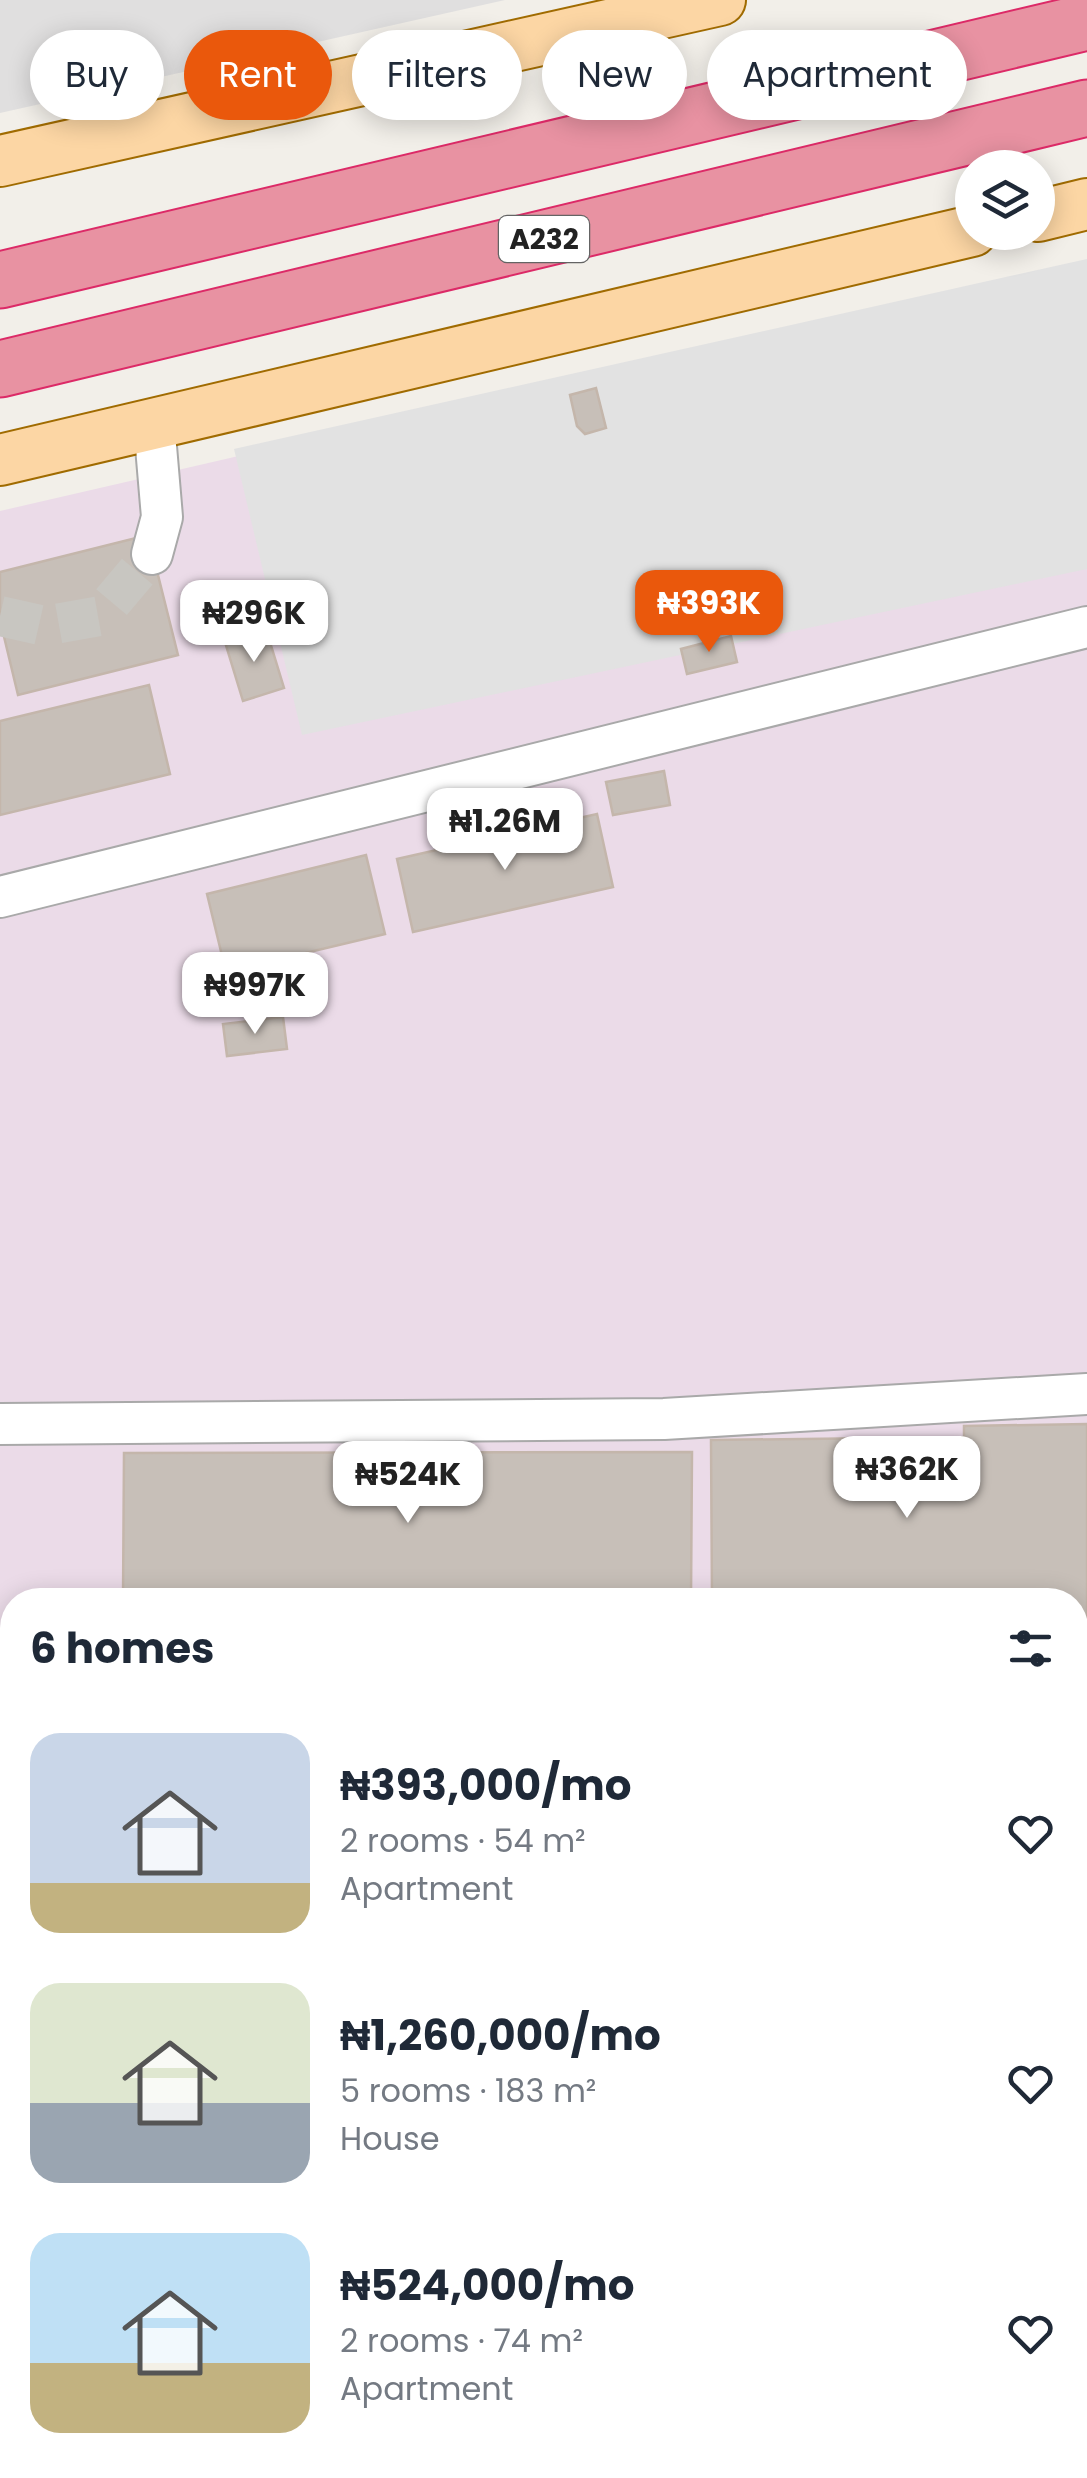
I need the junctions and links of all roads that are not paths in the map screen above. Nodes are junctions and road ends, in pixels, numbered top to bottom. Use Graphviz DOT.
graph roads {
  1 [pos="720,0"];
  2 [pos="1087,22"];
  3 [pos="1087,108"];
  4 [pos="0,162"];
  5 [pos="1087,204"];
  6 [pos="1055,212"];
  7 [pos="955,235"];
  8 [pos="0,280"];
  9 [pos="0,368"];
  10 [pos="154,423"];
  11 [pos="0,460"];
  12 [pos="152,554"];
  13 [pos="1087,628"];
  14 [pos="0,897"];
  15 [pos="1087,1394"];
  16 [pos="0,1424"];
  1 -- 4 [label="main road"];
  2 -- 8 [label="highway"];
  3 -- 9 [label="highway, A232"];
  5 -- 6 [label="main road"];
  7 -- 10 [label="main road"];
  10 -- 11 [label="main road"];
  10 -- 12 [label="street"];
  13 -- 14 [label="street"];
  15 -- 16 [label="street"];
}
